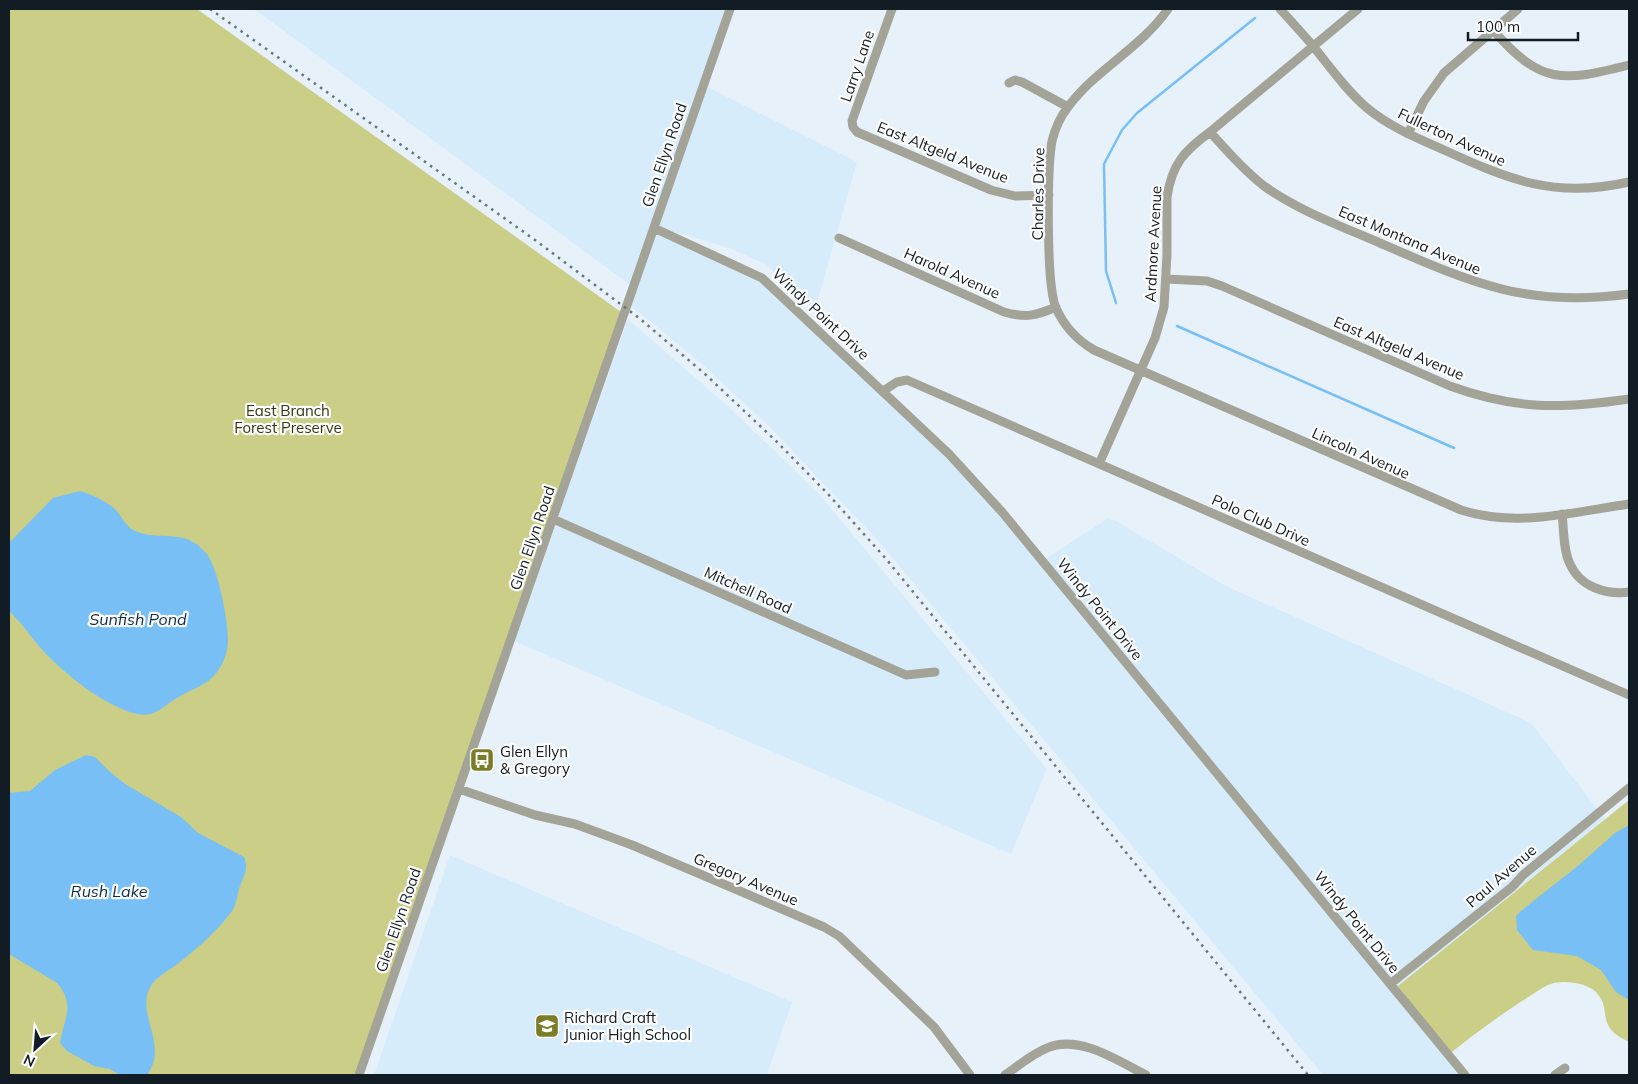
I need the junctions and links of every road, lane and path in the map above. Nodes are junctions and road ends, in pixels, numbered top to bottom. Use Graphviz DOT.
graph roads {
  1 [pos="730,9"];
  2 [pos="892,9"];
  3 [pos="1168,9"];
  4 [pos="1280,9"];
  5 [pos="1358,9"];
  6 [pos="1518,9"];
  7 [pos="1493,30"];
  8 [pos="1313,46"];
  9 [pos="1629,65"];
  10 [pos="1009,83"];
  11 [pos="1068,107"];
  12 [pos="857,132"];
  13 [pos="1210,132"];
  14 [pos="1408,134"];
  15 [pos="1629,182"];
  16 [pos="1049,195"];
  17 [pos="654,228"];
  18 [pos="838,238"];
  19 [pos="1166,279"];
  20 [pos="1629,294"];
  21 [pos="1056,308"];
  22 [pos="1094,350"];
  23 [pos="1140,371"];
  24 [pos="883,391"];
  25 [pos="1629,398"];
  26 [pos="1099,464"];
  27 [pos="1629,504"];
  28 [pos="1562,514"];
  29 [pos="553,519"];
  30 [pos="1629,592"];
  31 [pos="934,672"];
  32 [pos="1629,695"];
  33 [pos="1629,788"];
  34 [pos="459,789"];
  35 [pos="1390,984"];
  36 [pos="1565,1068"];
  37 [pos="359,1075"];
  38 [pos="970,1075"];
  39 [pos="1005,1075"];
  40 [pos="1146,1075"];
  41 [pos="1465,1075"];
  42 [pos="1555,1075"];
  1 -- 17 [label="street, Glen Ellyn Road"];
  2 -- 12 [label="street, Larry Lane"];
  3 -- 11 [label="street, Charles Drive"];
  4 -- 8 [label="street, Fullerton Avenue"];
  5 -- 8 [label="street, Ardmore Avenue"];
  6 -- 7 [label="street"];
  7 -- 9 [label="street"];
  7 -- 14 [label="street"];
  8 -- 13 [label="street, Ardmore Avenue"];
  8 -- 14 [label="street, Fullerton Avenue"];
  10 -- 11 [label="street"];
  11 -- 16 [label="street, Charles Drive"];
  12 -- 16 [label="street, East Altgeld Avenue"];
  13 -- 19 [label="street, Ardmore Avenue"];
  13 -- 20 [label="street, East Montana Avenue"];
  14 -- 15 [label="street, Fullerton Avenue"];
  16 -- 21 [label="street, Charles Drive"];
  17 -- 24 [label="street, Windy Point Drive"];
  17 -- 29 [label="street, Glen Ellyn Road"];
  18 -- 21 [label="street, Harold Avenue"];
  19 -- 23 [label="street, Ardmore Avenue"];
  19 -- 25 [label="street, East Altgeld Avenue"];
  21 -- 22 [label="street, Charles Drive"];
  22 -- 23 [label="street, Lincoln Avenue"];
  23 -- 26 [label="street, Ardmore Avenue"];
  23 -- 28 [label="street, Lincoln Avenue"];
  24 -- 26 [label="street, Polo Club Drive"];
  24 -- 35 [label="street, Windy Point Drive"];
  26 -- 32 [label="street, Polo Club Drive"];
  27 -- 28 [label="street, Lincoln Avenue"];
  28 -- 30 [label="street"];
  29 -- 31 [label="street, Mitchell Road"];
  29 -- 34 [label="street, Glen Ellyn Road"];
  33 -- 35 [label="street, Paul Avenue"];
  34 -- 37 [label="street, Glen Ellyn Road"];
  34 -- 38 [label="street, Gregory Avenue"];
  35 -- 41 [label="street, Windy Point Drive"];
  36 -- 42 [label="street"];
  39 -- 40 [label="street"];
}
